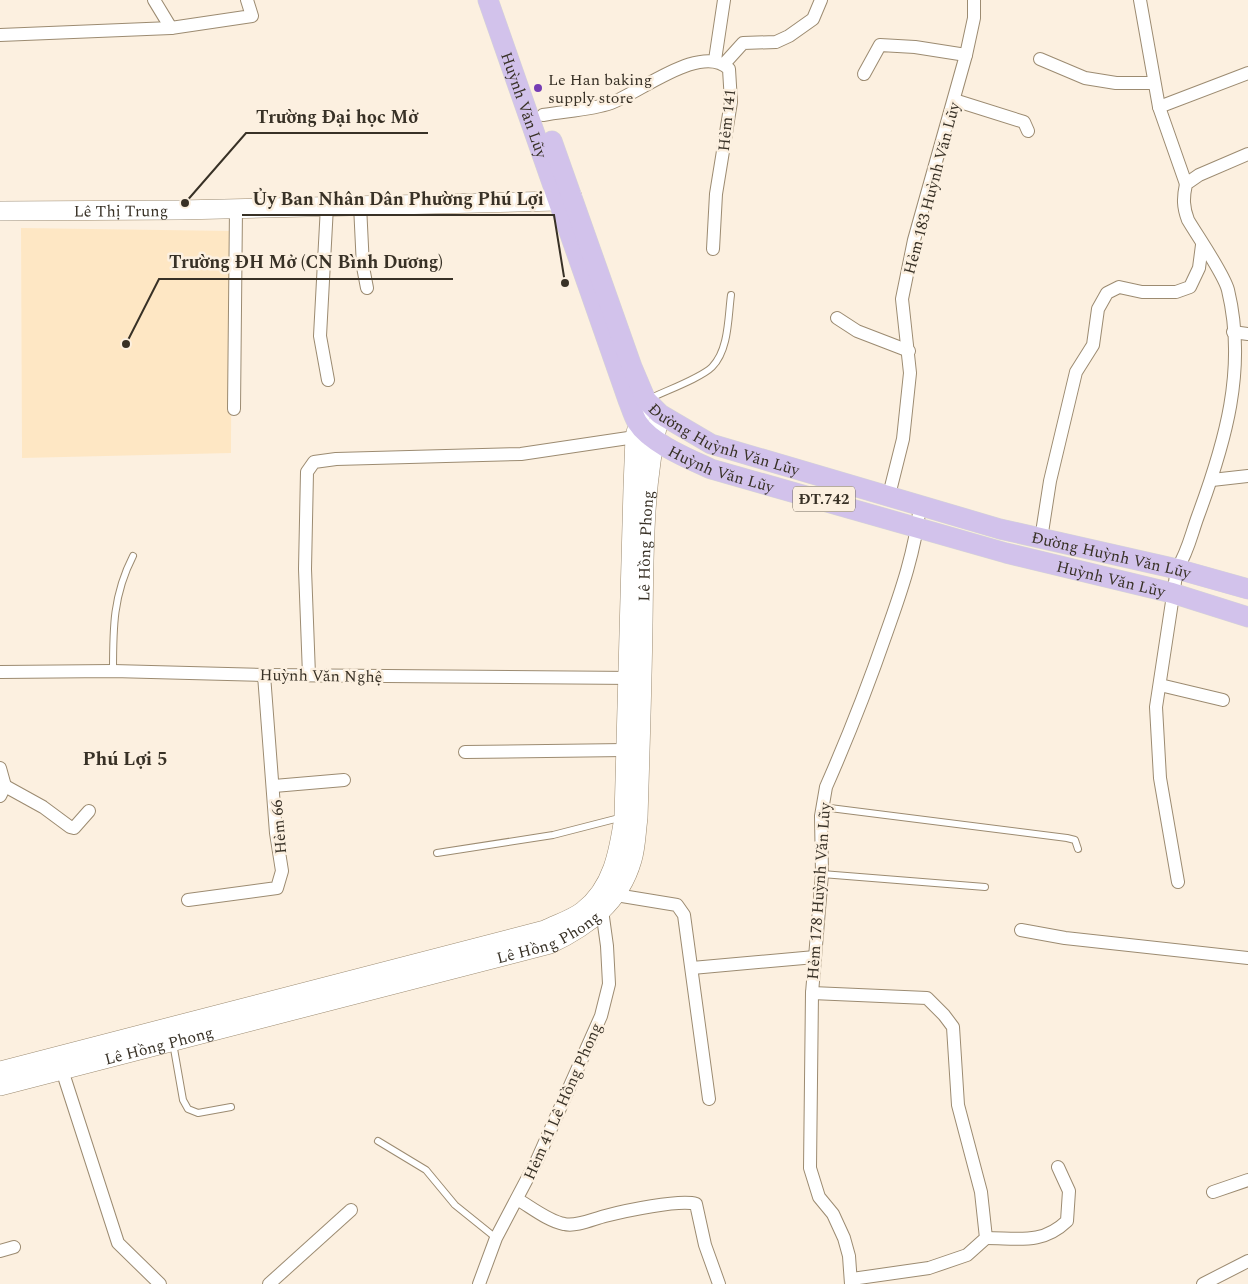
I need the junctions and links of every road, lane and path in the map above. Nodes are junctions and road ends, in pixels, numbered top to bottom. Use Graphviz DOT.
graph roads {
  1 [pos="154,0"];
  2 [pos="247,0"];
  3 [pos="488,0"];
  4 [pos="502,0"];
  5 [pos="724,0"];
  6 [pos="821,0"];
  7 [pos="974,0"];
  8 [pos="1140,0"];
  9 [pos="171,28"];
  10 [pos="0,35"];
  11 [pos="966,55"];
  12 [pos="1040,59"];
  13 [pos="719,62"];
  14 [pos="1248,73"];
  15 [pos="864,74"];
  16 [pos="1154,83"];
  17 [pos="954,100"];
  18 [pos="1159,107"];
  19 [pos="543,115"];
  20 [pos="1028,131"];
  21 [pos="1248,154"];
  22 [pos="1186,184"];
  23 [pos="565,198"];
  24 [pos="327,206"];
  25 [pos="360,206"];
  26 [pos="236,208"];
  27 [pos="0,211"];
  28 [pos="1202,245"];
  29 [pos="713,249"];
  30 [pos="367,288"];
  31 [pos="731,295"];
  32 [pos="837,318"];
  33 [pos="1233,332"];
  34 [pos="1248,334"];
  35 [pos="909,351"];
  36 [pos="328,380"];
  37 [pos="646,400"];
  38 [pos="234,409"];
  39 [pos="660,414"];
  40 [pos="642,433"];
  41 [pos="1248,476"];
  42 [pos="1212,480"];
  43 [pos="889,495"];
  44 [pos="920,504"];
  45 [pos="918,528"];
  46 [pos="1040,539"];
  47 [pos="133,556"];
  48 [pos="1176,568"];
  49 [pos="1248,589"];
  50 [pos="1172,593"];
  51 [pos="1248,617"];
  52 [pos="113,671"];
  53 [pos="0,672"];
  54 [pos="264,675"];
  55 [pos="309,675"];
  56 [pos="635,678"];
  57 [pos="1160,686"];
  58 [pos="1223,700"];
  59 [pos="625,750"];
  60 [pos="465,752"];
  61 [pos="0,768"];
  62 [pos="344,780"];
  63 [pos="274,786"];
  64 [pos="3,791"];
  65 [pos="822,807"];
  66 [pos="89,811"];
  67 [pos="624,817"];
  68 [pos="1078,848"];
  69 [pos="438,853"];
  70 [pos="822,874"];
  71 [pos="1178,882"];
  72 [pos="985,887"];
  73 [pos="616,895"];
  74 [pos="188,900"];
  75 [pos="602,910"];
  76 [pos="1021,930"];
  77 [pos="815,957"];
  78 [pos="1248,958"];
  79 [pos="692,968"];
  80 [pos="812,993"];
  81 [pos="172,1041"];
  82 [pos="62,1070"];
  83 [pos="0,1071"];
  84 [pos="0,1086"];
  85 [pos="709,1099"];
  86 [pos="232,1107"];
  87 [pos="378,1141"];
  88 [pos="1058,1167"];
  89 [pos="1248,1180"];
  90 [pos="1213,1192"];
  91 [pos="517,1198"];
  92 [pos="350,1210"];
  93 [pos="496,1238"];
  94 [pos="986,1238"];
  95 [pos="14,1247"];
  96 [pos="0,1251"];
  97 [pos="1248,1261"];
  98 [pos="851,1281"];
  99 [pos="160,1284"];
  100 [pos="269,1284"];
  101 [pos="479,1284"];
  102 [pos="719,1284"];
  103 [pos="1203,1284"];
  1 -- 9 [label="street"];
  2 -- 9 [label="street"];
  3 -- 23 [label="main road, Huỳnh Văn Lũy / ĐT.742"];
  4 -- 19 [label="main road, Huỳnh Văn Lũy / ĐT.742"];
  5 -- 13 [label="street"];
  6 -- 13 [label="street"];
  7 -- 11 [label="street, Hẻm 183 Huỳnh Văn Lũy"];
  8 -- 16 [label="street"];
  9 -- 10 [label="street"];
  11 -- 15 [label="street"];
  11 -- 17 [label="street, Hẻm 183 Huỳnh Văn Lũy"];
  12 -- 16 [label="street"];
  13 -- 19 [label="street"];
  13 -- 29 [label="street, Hẻm 141"];
  14 -- 18 [label="street"];
  16 -- 18 [label="street"];
  17 -- 20 [label="street"];
  17 -- 35 [label="street, Hẻm 183 Huỳnh Văn Lũy"];
  18 -- 22 [label="street"];
  19 -- 23 [label="main road, Huỳnh Văn Lũy / ĐT.742"];
  21 -- 22 [label="street"];
  22 -- 28 [label="street"];
  23 -- 25 [label="street, Lê Thị Trung"];
  23 -- 37 [label="main road, Đường Huỳnh Văn Lũy / ĐT.742"];
  23 -- 40 [label="main road, Huỳnh Văn Lũy / ĐT.742"];
  24 -- 25 [label="street, Lê Thị Trung"];
  24 -- 26 [label="street, Lê Thị Trung"];
  24 -- 36 [label="street"];
  25 -- 30 [label="street"];
  26 -- 27 [label="street, Lê Thị Trung"];
  26 -- 38 [label="street"];
  28 -- 33 [label="street"];
  28 -- 46 [label="street"];
  31 -- 37 [label="lane"];
  32 -- 35 [label="street"];
  33 -- 34 [label="street"];
  33 -- 42 [label="street"];
  35 -- 43 [label="street, Hẻm 183 Huỳnh Văn Lũy"];
  37 -- 39 [label="main road, Đường Huỳnh Văn Lũy / ĐT.742"];
  37 -- 40 [label="street, Lê Hồng Phong"];
  39 -- 40 [label="street, Lê Hồng Phong"];
  39 -- 43 [label="main road, Đường Huỳnh Văn Lũy / ĐT.742"];
  40 -- 45 [label="main road, Huỳnh Văn Lũy / ĐT.742"];
  40 -- 55 [label="street"];
  40 -- 56 [label="street, Lê Hồng Phong"];
  41 -- 42 [label="street"];
  42 -- 48 [label="street"];
  43 -- 44 [label="main road, Đường Huỳnh Văn Lũy / ĐT.742"];
  44 -- 45 [label="street, Hẻm 178 Huỳnh Văn Lũy"];
  44 -- 46 [label="main road, Đường Huỳnh Văn Lũy / ĐT.742"];
  45 -- 50 [label="main road, Huỳnh Văn Lũy / ĐT.742"];
  45 -- 65 [label="street, Hẻm 178 Huỳnh Văn Lũy"];
  46 -- 48 [label="main road, Đường Huỳnh Văn Lũy / ĐT.742"];
  47 -- 52 [label="lane"];
  48 -- 49 [label="main road, Đường Huỳnh Văn Lũy / ĐT.742"];
  48 -- 50 [label="street"];
  50 -- 51 [label="main road, Huỳnh Văn Lũy / ĐT.742"];
  50 -- 57 [label="street"];
  52 -- 53 [label="street, Huỳnh Văn Nghệ"];
  52 -- 54 [label="street, Huỳnh Văn Nghệ"];
  54 -- 55 [label="street, Huỳnh Văn Nghệ"];
  54 -- 63 [label="street, Hẻm 66"];
  55 -- 56 [label="street, Huỳnh Văn Nghệ"];
  56 -- 59 [label="street, Lê Hồng Phong"];
  56 -- 73 [label="street, Lê Hồng Phong"];
  57 -- 58 [label="street"];
  57 -- 71 [label="street"];
  59 -- 60 [label="street"];
  59 -- 67 [label="street, Lê Hồng Phong"];
  61 -- 64 [label="street"];
  62 -- 63 [label="street"];
  63 -- 74 [label="street, Hẻm 66"];
  64 -- 66 [label="street"];
  65 -- 68 [label="lane"];
  65 -- 70 [label="street, Hẻm 178 Huỳnh Văn Lũy"];
  67 -- 69 [label="lane"];
  67 -- 83 [label="street, Lê Hồng Phong"];
  70 -- 72 [label="lane"];
  70 -- 77 [label="street, Hẻm 178 Huỳnh Văn Lũy"];
  73 -- 75 [label="street, Lê Hồng Phong"];
  73 -- 79 [label="street"];
  75 -- 81 [label="street, Lê Hồng Phong"];
  75 -- 91 [label="street, Hẻm 41 Lê Hồng Phong"];
  76 -- 78 [label="street"];
  77 -- 79 [label="street"];
  77 -- 80 [label="street, Hẻm 178 Huỳnh Văn Lũy"];
  79 -- 85 [label="street"];
  80 -- 94 [label="street"];
  80 -- 98 [label="street, Hẻm 178 Huỳnh Văn Lũy"];
  81 -- 82 [label="street, Lê Hồng Phong"];
  81 -- 86 [label="lane"];
  82 -- 84 [label="street, Lê Hồng Phong"];
  82 -- 99 [label="street"];
  87 -- 93 [label="lane"];
  88 -- 94 [label="street"];
  89 -- 90 [label="street"];
  91 -- 93 [label="street, Hẻm 41 Lê Hồng Phong"];
  91 -- 102 [label="street"];
  92 -- 100 [label="street"];
  93 -- 101 [label="street, Hẻm 41 Lê Hồng Phong"];
  94 -- 98 [label="street"];
  95 -- 96 [label="street"];
  97 -- 103 [label="street"];
}
